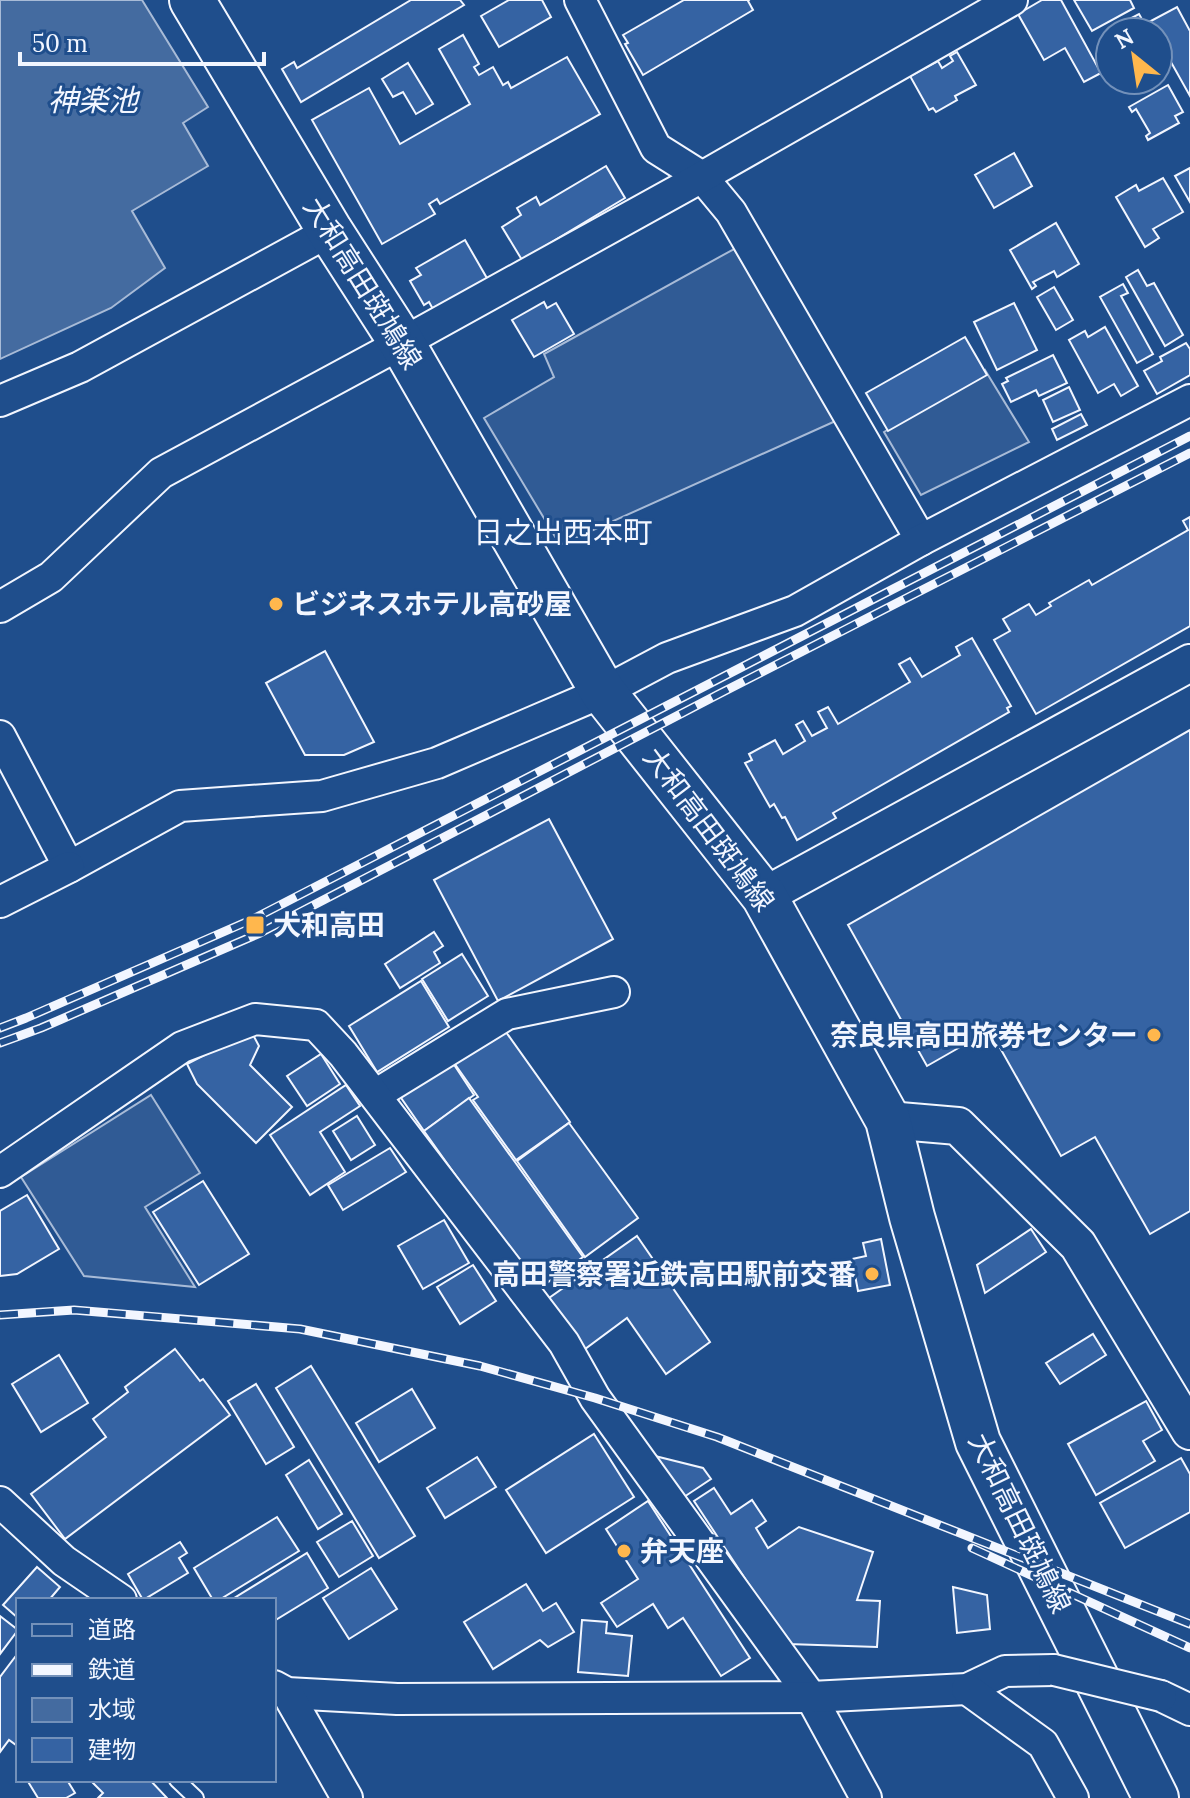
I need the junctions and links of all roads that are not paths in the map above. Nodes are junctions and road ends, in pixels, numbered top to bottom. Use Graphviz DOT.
graph roads {
  1 [pos="192,0"];
  2 [pos="580,0"];
  3 [pos="1012,0"];
  4 [pos="702,177"];
  5 [pos="330,231"];
  6 [pos="402,343"];
  7 [pos="1190,400"];
  8 [pos="0,401"];
  9 [pos="921,540"];
  10 [pos="0,607"];
  11 [pos="1190,663"];
  12 [pos="603,692"];
  13 [pos="0,736"];
  14 [pos="69,867"];
  15 [pos="764,896"];
  16 [pos="0,902"];
  17 [pos="614,992"];
  18 [pos="375,1095"];
  19 [pos="888,1120"];
  20 [pos="0,1172"];
  21 [pos="1190,1431"];
  22 [pos="0,1502"];
  23 [pos="118,1598"];
  24 [pos="967,1689"];
  25 [pos="280,1690"];
  26 [pos="811,1697"];
  27 [pos="1190,1710"];
  28 [pos="179,1782"];
  29 [pos="196,1798"];
  30 [pos="347,1798"];
  31 [pos="866,1798"];
  32 [pos="1073,1798"];
  33 [pos="1156,1798"];
  1 -- 5 [label="main road, 大和高田斑鳩線"];
  2 -- 4 [label="street"];
  3 -- 4 [label="street"];
  4 -- 6 [label="street"];
  4 -- 9 [label="street"];
  5 -- 6 [label="main road, 大和高田斑鳩線"];
  5 -- 8 [label="street"];
  6 -- 10 [label="street"];
  6 -- 12 [label="main road, 大和高田斑鳩線"];
  7 -- 9 [label="street"];
  9 -- 12 [label="street"];
  11 -- 15 [label="street"];
  12 -- 14 [label="street"];
  12 -- 15 [label="main road, 大和高田斑鳩線"];
  13 -- 14 [label="street"];
  14 -- 16 [label="street"];
  15 -- 19 [label="main road, 大和高田斑鳩線"];
  17 -- 18 [label="street"];
  18 -- 20 [label="street"];
  18 -- 26 [label="street"];
  19 -- 21 [label="street"];
  19 -- 33 [label="main road, 大和高田斑鳩線"];
  22 -- 23 [label="street"];
  24 -- 26 [label="street"];
  24 -- 27 [label="street, bridge"];
  24 -- 32 [label="street"];
  25 -- 26 [label="street"];
  25 -- 30 [label="street"];
  26 -- 31 [label="street"];
  28 -- 29 [label="lane"];
}
